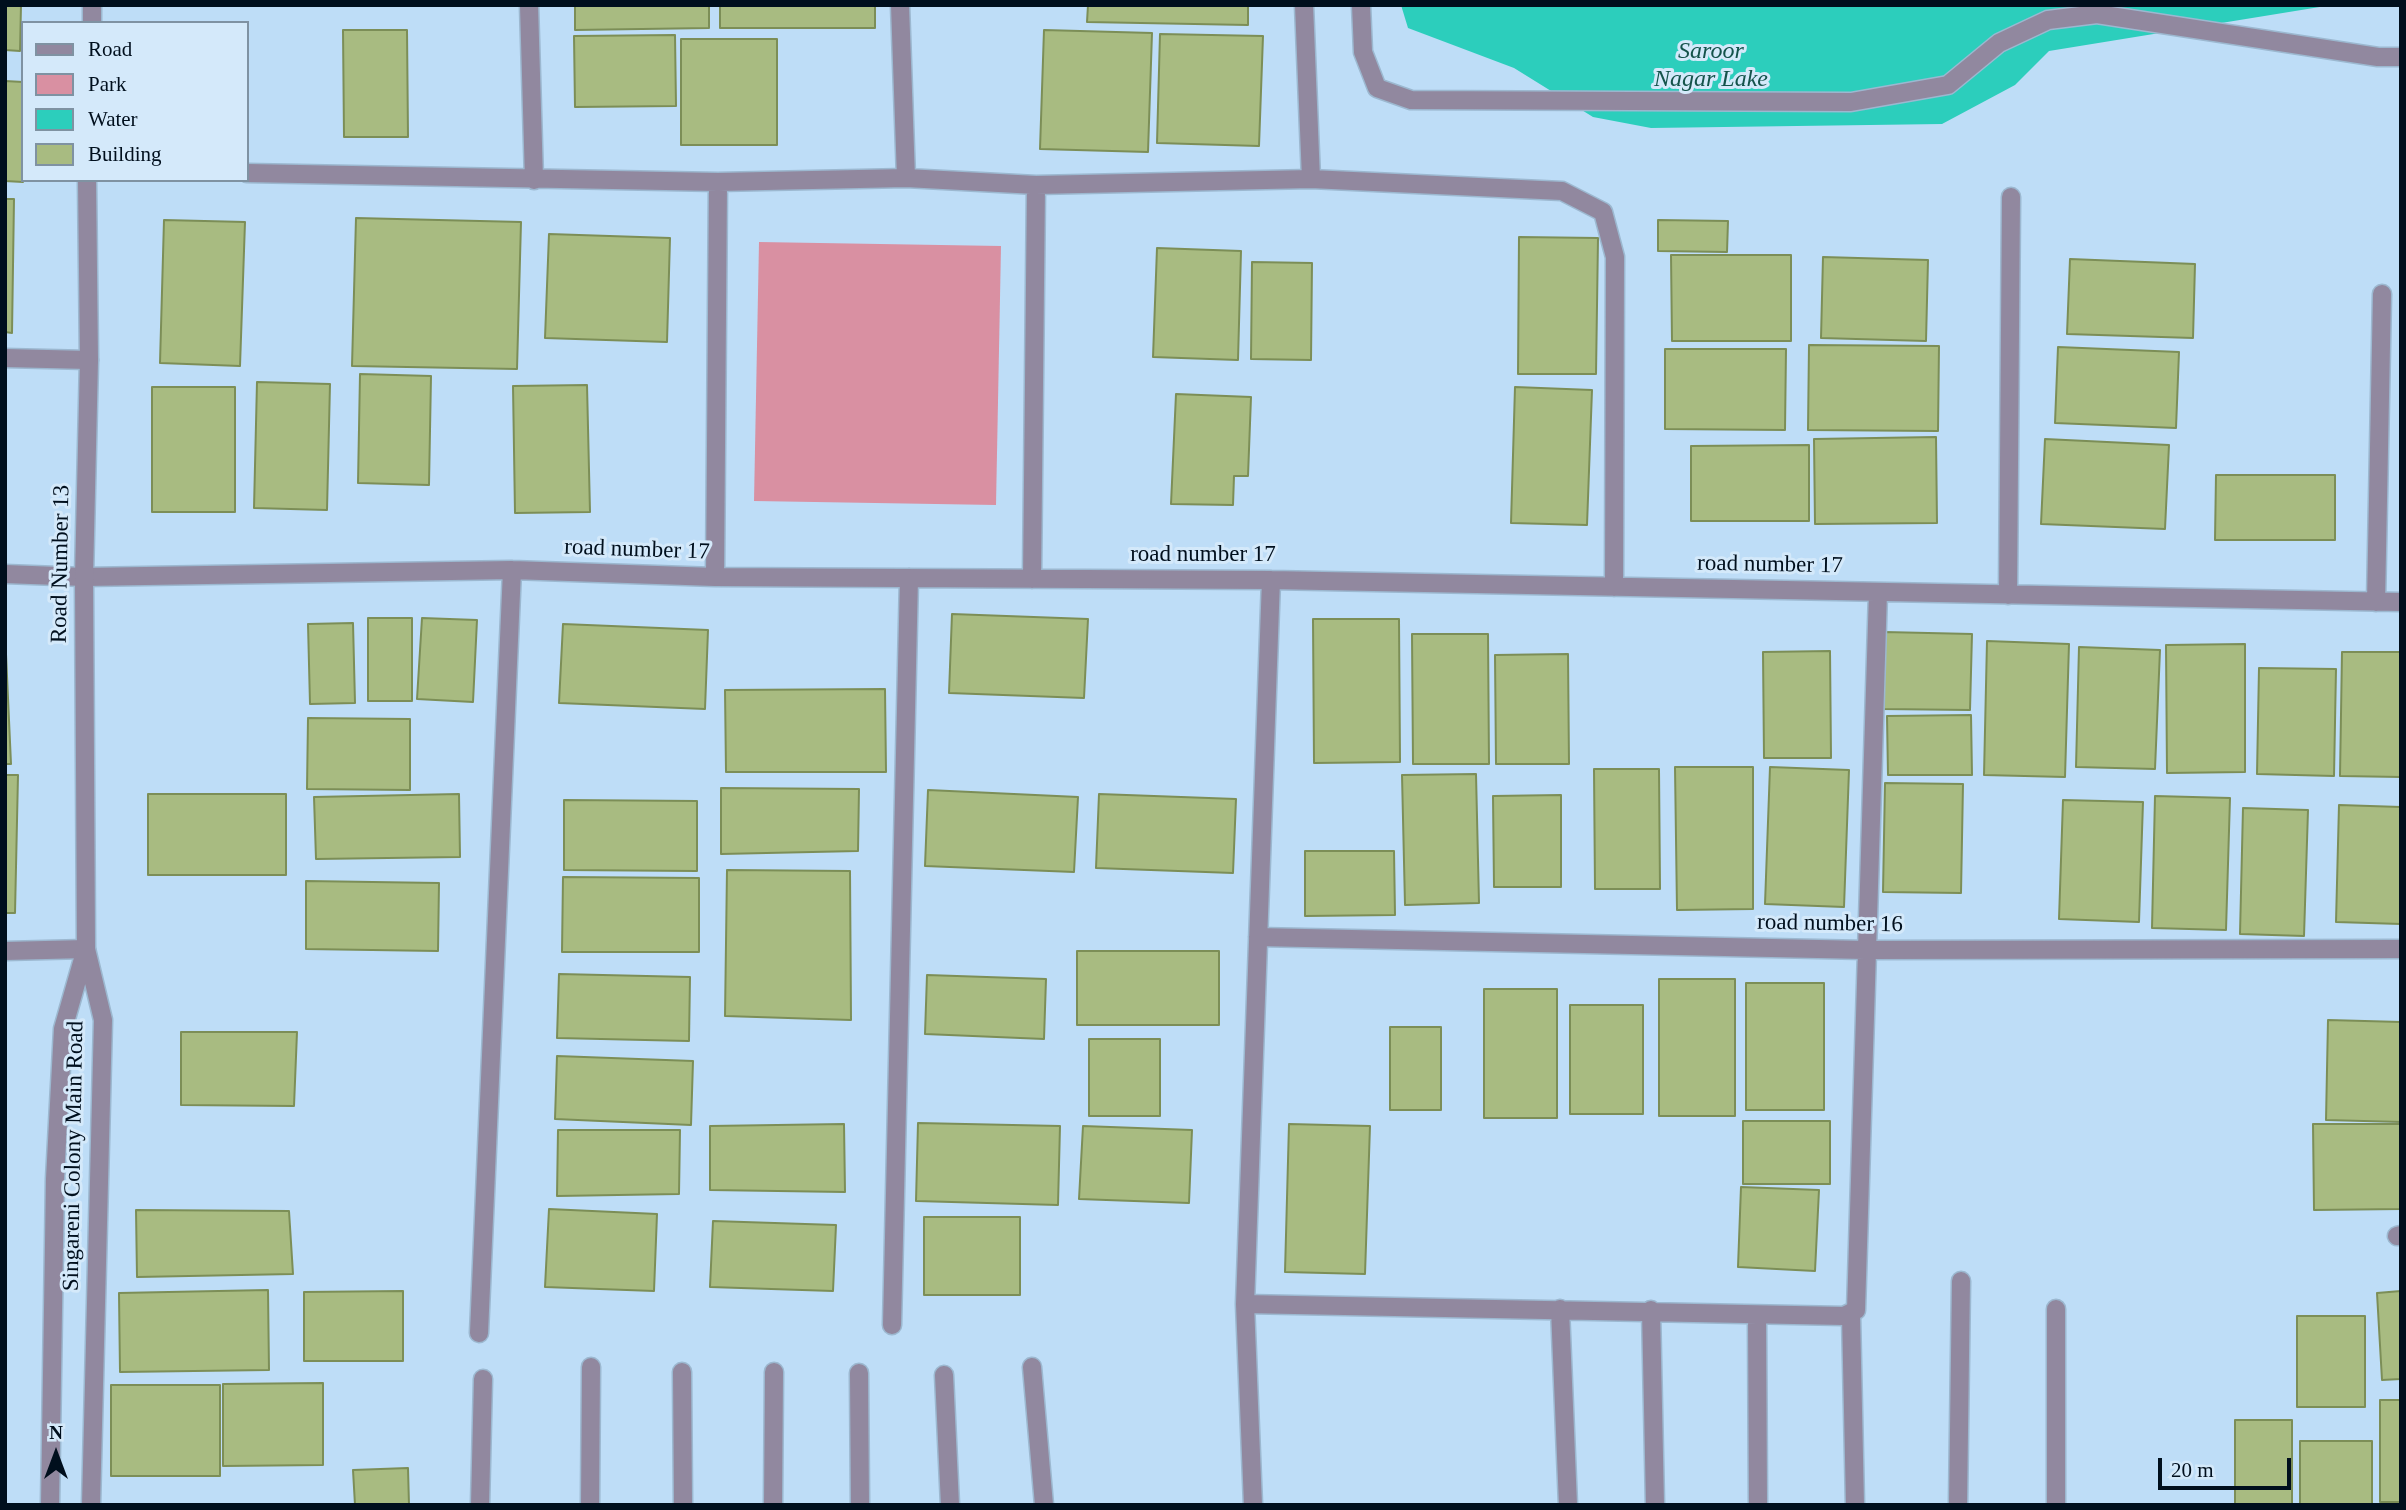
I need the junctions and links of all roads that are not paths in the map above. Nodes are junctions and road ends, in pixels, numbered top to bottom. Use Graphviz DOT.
graph roads {
  1 [pos="529,5"];
  2 [pos="900,5"];
  3 [pos="1304,5"];
  4 [pos="1361,5"];
  5 [pos="2401,57"];
  6 [pos="248,173"];
  7 [pos="906,178"];
  8 [pos="1311,179"];
  9 [pos="534,180"];
  10 [pos="87,182"];
  11 [pos="718,182"];
  12 [pos="1036,186"];
  13 [pos="2011,197"];
  14 [pos="2382,294"];
  15 [pos="5,358"];
  16 [pos="89,360"];
  17 [pos="512,570"];
  18 [pos="5,574"];
  19 [pos="84,577"];
  20 [pos="715,577"];
  21 [pos="909,578"];
  22 [pos="1032,579"];
  23 [pos="1271,580"];
  24 [pos="1614,586"];
  25 [pos="1878,592"];
  26 [pos="2008,594"];
  27 [pos="2376,602"];
  28 [pos="2401,602"];
  29 [pos="1258,937"];
  30 [pos="86,949"];
  31 [pos="2401,949"];
  32 [pos="1865,950"];
  33 [pos="5,951"];
  34 [pos="1961,1281"];
  35 [pos="1245,1304"];
  36 [pos="1560,1309"];
  37 [pos="1651,1310"];
  38 [pos="2056,1310"];
  39 [pos="1757,1315"];
  40 [pos="1851,1315"];
  41 [pos="892,1325"];
  42 [pos="479,1333"];
  43 [pos="591,1367"];
  44 [pos="1032,1367"];
  45 [pos="682,1372"];
  46 [pos="774,1372"];
  47 [pos="859,1373"];
  48 [pos="944,1375"];
  49 [pos="483,1379"];
  50 [pos="50,1505"];
  51 [pos="91,1505"];
  52 [pos="480,1505"];
  53 [pos="590,1505"];
  54 [pos="683,1505"];
  55 [pos="773,1505"];
  56 [pos="860,1505"];
  57 [pos="950,1505"];
  58 [pos="1044,1505"];
  59 [pos="1253,1505"];
  60 [pos="1568,1505"];
  61 [pos="1656,1505"];
  62 [pos="1758,1505"];
  63 [pos="1855,1505"];
  64 [pos="1958,1505"];
  65 [pos="2056,1505"];
  1 -- 9 [label="street"];
  2 -- 7 [label="street"];
  3 -- 8 [label="street"];
  4 -- 5 [label="street"];
  6 -- 9 [label="street"];
  7 -- 11 [label="street"];
  7 -- 12 [label="street"];
  8 -- 12 [label="street"];
  8 -- 24 [label="street"];
  9 -- 11 [label="street"];
  10 -- 16 [label="street, Road Number 13"];
  11 -- 20 [label="street"];
  12 -- 22 [label="street"];
  13 -- 26 [label="street"];
  14 -- 27 [label="street"];
  15 -- 16 [label="street"];
  16 -- 19 [label="street, Road Number 13"];
  17 -- 19 [label="street, road number 17"];
  17 -- 20 [label="street, road number 17"];
  17 -- 42 [label="street"];
  18 -- 19 [label="street, road number 17"];
  19 -- 30 [label="street, Road Number 13"];
  20 -- 21 [label="street, road number 17"];
  21 -- 22 [label="street, road number 17"];
  21 -- 41 [label="street"];
  22 -- 23 [label="street, road number 17"];
  23 -- 24 [label="street, road number 17"];
  23 -- 29 [label="street"];
  24 -- 25 [label="street, road number 17"];
  25 -- 26 [label="street, road number 17"];
  25 -- 32 [label="street"];
  26 -- 27 [label="street, road number 17"];
  27 -- 28 [label="street, road number 17"];
  29 -- 32 [label="street, road number 16"];
  29 -- 35 [label="street"];
  30 -- 33 [label="street"];
  30 -- 50 [label="street, Singareni Colony Main Road"];
  30 -- 51 [label="street, Singareni Colony Main Road"];
  31 -- 32 [label="street, road number 16"];
  32 -- 40 [label="street"];
  34 -- 64 [label="street"];
  35 -- 36 [label="street"];
  35 -- 59 [label="street"];
  36 -- 37 [label="street"];
  36 -- 60 [label="street"];
  37 -- 39 [label="street"];
  37 -- 61 [label="street"];
  38 -- 65 [label="street"];
  39 -- 40 [label="street"];
  39 -- 62 [label="street"];
  40 -- 63 [label="street"];
  43 -- 53 [label="street"];
  44 -- 58 [label="street"];
  45 -- 54 [label="street"];
  46 -- 55 [label="street"];
  47 -- 56 [label="street"];
  48 -- 57 [label="street"];
  49 -- 52 [label="street"];
}
